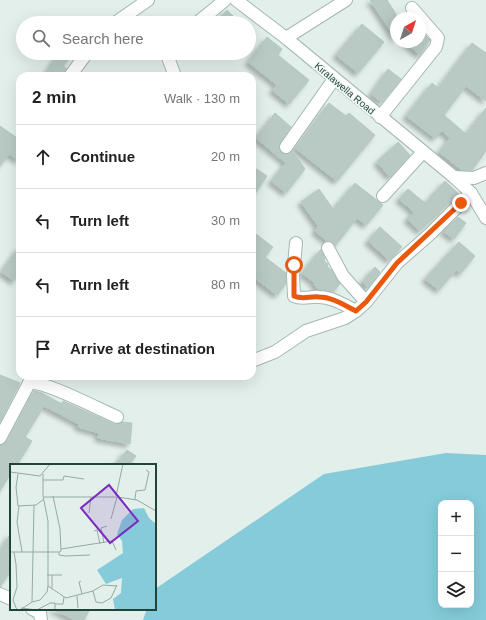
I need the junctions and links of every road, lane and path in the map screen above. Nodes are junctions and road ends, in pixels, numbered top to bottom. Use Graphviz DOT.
graph roads {
  1 [pos="148,0"];
  2 [pos="225,0"];
  3 [pos="236,0"];
  4 [pos="346,0"];
  5 [pos="412,8"];
  6 [pos="125,16"];
  7 [pos="206,16"];
  8 [pos="286,38"];
  9 [pos="82,60"];
  10 [pos="169,60"];
  11 [pos="73,72"];
  12 [pos="173,72"];
  13 [pos="334,78"];
  14 [pos="380,117"];
  15 [pos="286,147"];
  16 [pos="423,152"];
  17 [pos="486,174"];
  18 [pos="454,177"];
  19 [pos="471,193"];
  20 [pos="383,196"];
  21 [pos="486,218"];
  22 [pos="296,243"];
  23 [pos="328,248"];
  24 [pos="366,302"];
  25 [pos="356,311"];
  26 [pos="256,359"];
  27 [pos="117,417"];
  28 [pos="0,438"];
  29 [pos="0,594"];
  30 [pos="10,599"];
  31 [pos="34,610"];
  32 [pos="41,620"];
  1 -- 6 [label="street"];
  2 -- 7 [label="street"];
  3 -- 8 [label="street, Kiralawella Road"];
  4 -- 8 [label="street"];
  5 -- 14 [label="street"];
  8 -- 13 [label="street, Kiralawella Road"];
  9 -- 11 [label="street"];
  10 -- 12 [label="street"];
  13 -- 14 [label="street, Kiralawella Road"];
  13 -- 15 [label="street"];
  14 -- 16 [label="street, Kiralawella Road"];
  16 -- 18 [label="street, Kiralawella Road"];
  16 -- 20 [label="street"];
  17 -- 18 [label="street"];
  18 -- 19 [label="street, Kiralawella Road"];
  19 -- 21 [label="street, Kiralawella Road"];
  19 -- 24 [label="street"];
  22 -- 25 [label="street"];
  23 -- 24 [label="street"];
  24 -- 25 [label="street"];
  25 -- 26 [label="street"];
  27 -- 28 [label="street"];
  29 -- 30 [label="street"];
  31 -- 32 [label="street"];
}
